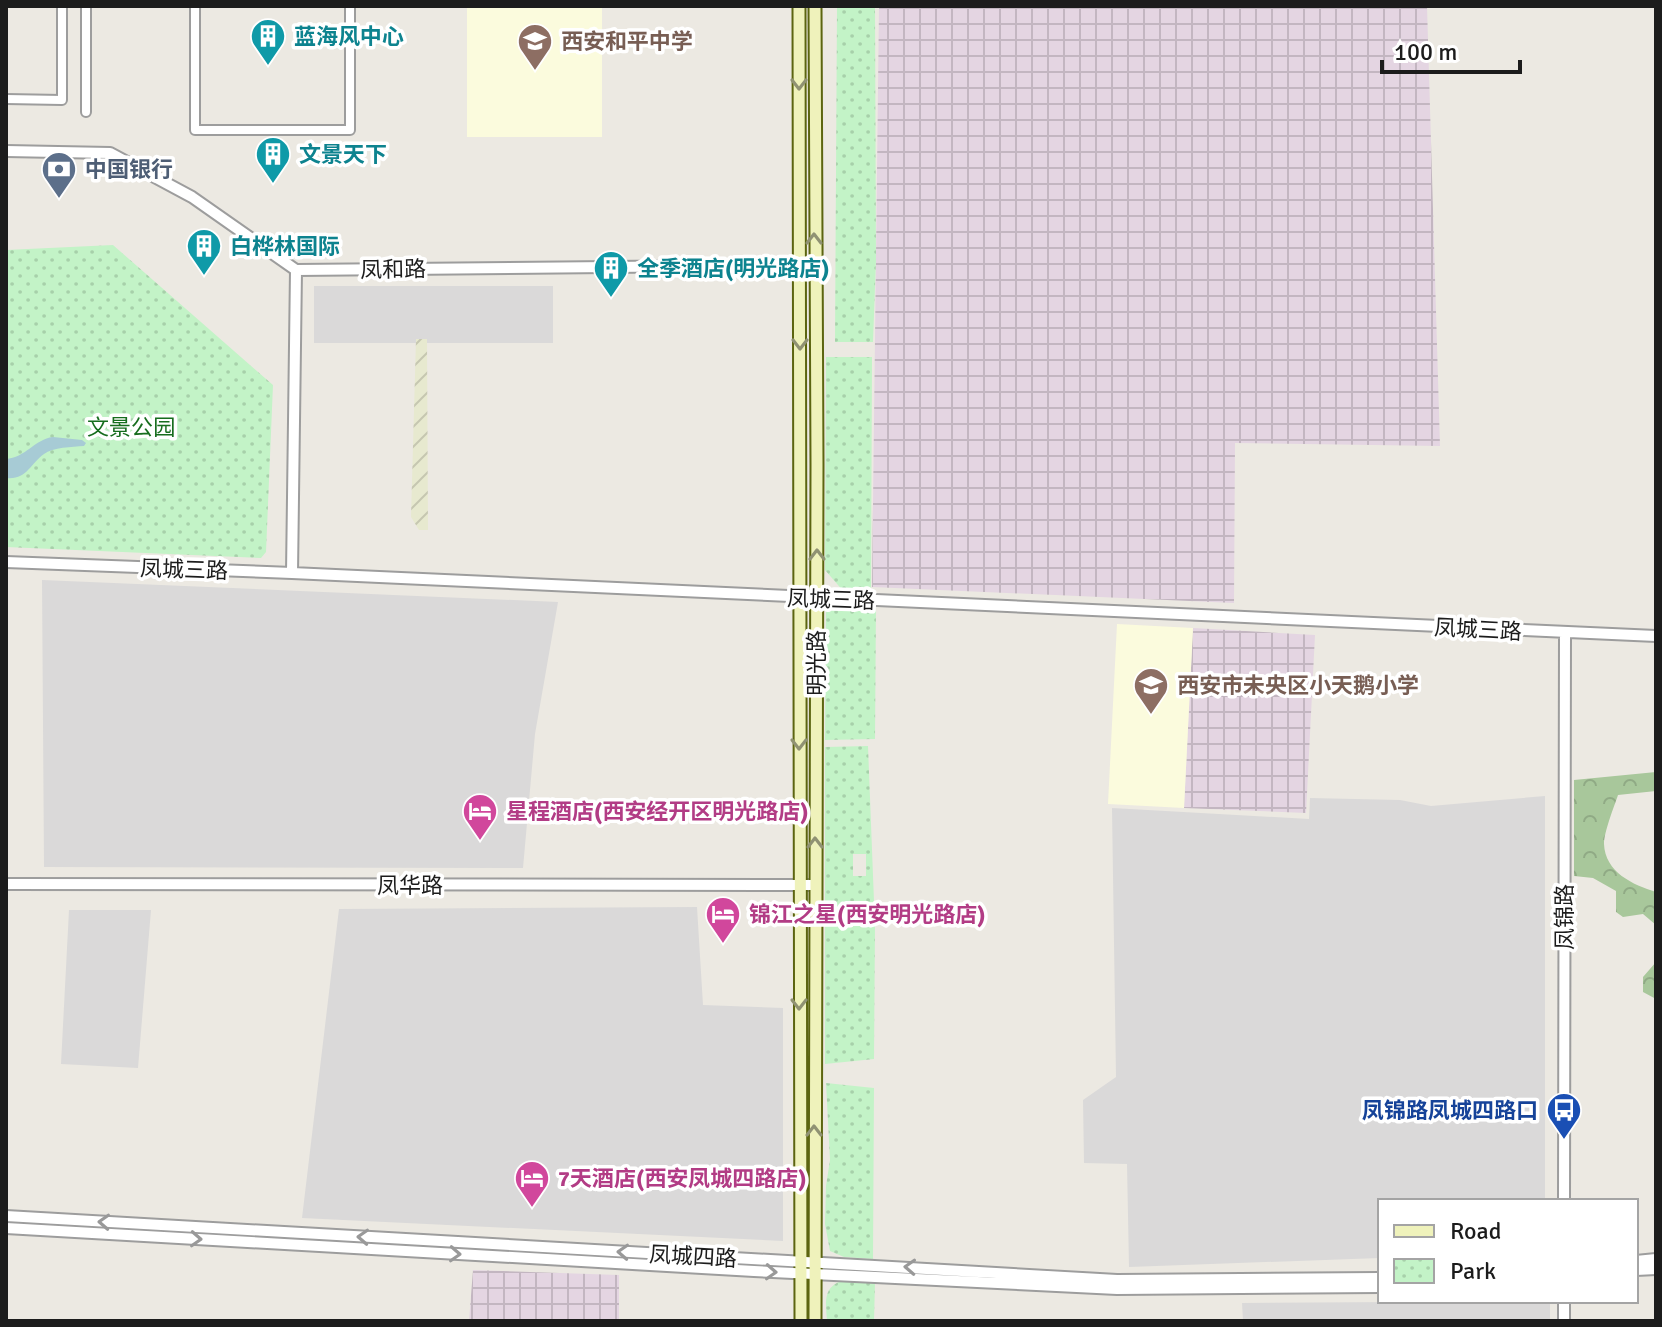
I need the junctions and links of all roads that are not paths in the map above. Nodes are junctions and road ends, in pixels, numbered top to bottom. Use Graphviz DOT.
graph roads {
  1 [pos="62,6"];
  2 [pos="86,6"];
  3 [pos="195,6"];
  4 [pos="350,6"];
  5 [pos="799,6"];
  6 [pos="815,6"];
  7 [pos="6,99"];
  8 [pos="86,112"];
  9 [pos="6,151"];
  10 [pos="800,265"];
  11 [pos="814,265"];
  12 [pos="296,270"];
  13 [pos="6,562"];
  14 [pos="292,573"];
  15 [pos="798,598"];
  16 [pos="817,598"];
  17 [pos="1565,633"];
  18 [pos="1656,636"];
  19 [pos="6,884"];
  20 [pos="799,885"];
  21 [pos="814,885"];
  22 [pos="1564,1199"];
  23 [pos="6,1216"];
  24 [pos="6,1228"];
  25 [pos="800,1267"];
  26 [pos="814,1267"];
  27 [pos="1378,1278"];
  28 [pos="1378,1287"];
  29 [pos="801,1321"];
  30 [pos="815,1321"];
  1 -- 7 [label="street"];
  2 -- 8 [label="street"];
  3 -- 4 [label="street"];
  5 -- 10 [label="main road, 明光路, one-way"];
  11 -- 6 [label="main road, 明光路, one-way"];
  9 -- 12 [label="street"];
  10 -- 11 [label="street, 凤和路"];
  10 -- 12 [label="street, 凤和路"];
  10 -- 15 [label="main road, 明光路, one-way"];
  16 -- 11 [label="main road, 明光路, one-way"];
  12 -- 14 [label="street"];
  13 -- 14 [label="street, 凤城三路"];
  14 -- 15 [label="street, 凤城三路"];
  15 -- 16 [label="street, 凤城三路"];
  15 -- 20 [label="main road, 明光路, one-way"];
  16 -- 17 [label="street, 凤城三路"];
  21 -- 16 [label="main road, 明光路, one-way"];
  17 -- 18 [label="street, 凤城三路"];
  17 -- 22 [label="street, 凤锦路"];
  19 -- 20 [label="street, 凤华路"];
  20 -- 21 [label="street, 凤华路"];
  20 -- 25 [label="main road, 明光路, one-way"];
  26 -- 21 [label="main road, 明光路, one-way"];
  25 -- 23 [label="street, 凤城四路, one-way"];
  24 -- 25 [label="street, 凤城四路, one-way"];
  25 -- 26 [label="street, 凤城四路"];
  25 -- 29 [label="main road, 明光路"];
  27 -- 26 [label="street, 凤城四路, one-way"];
  26 -- 28 [label="street, 凤城四路"];
  26 -- 30 [label="main road, 明光路"];
}
